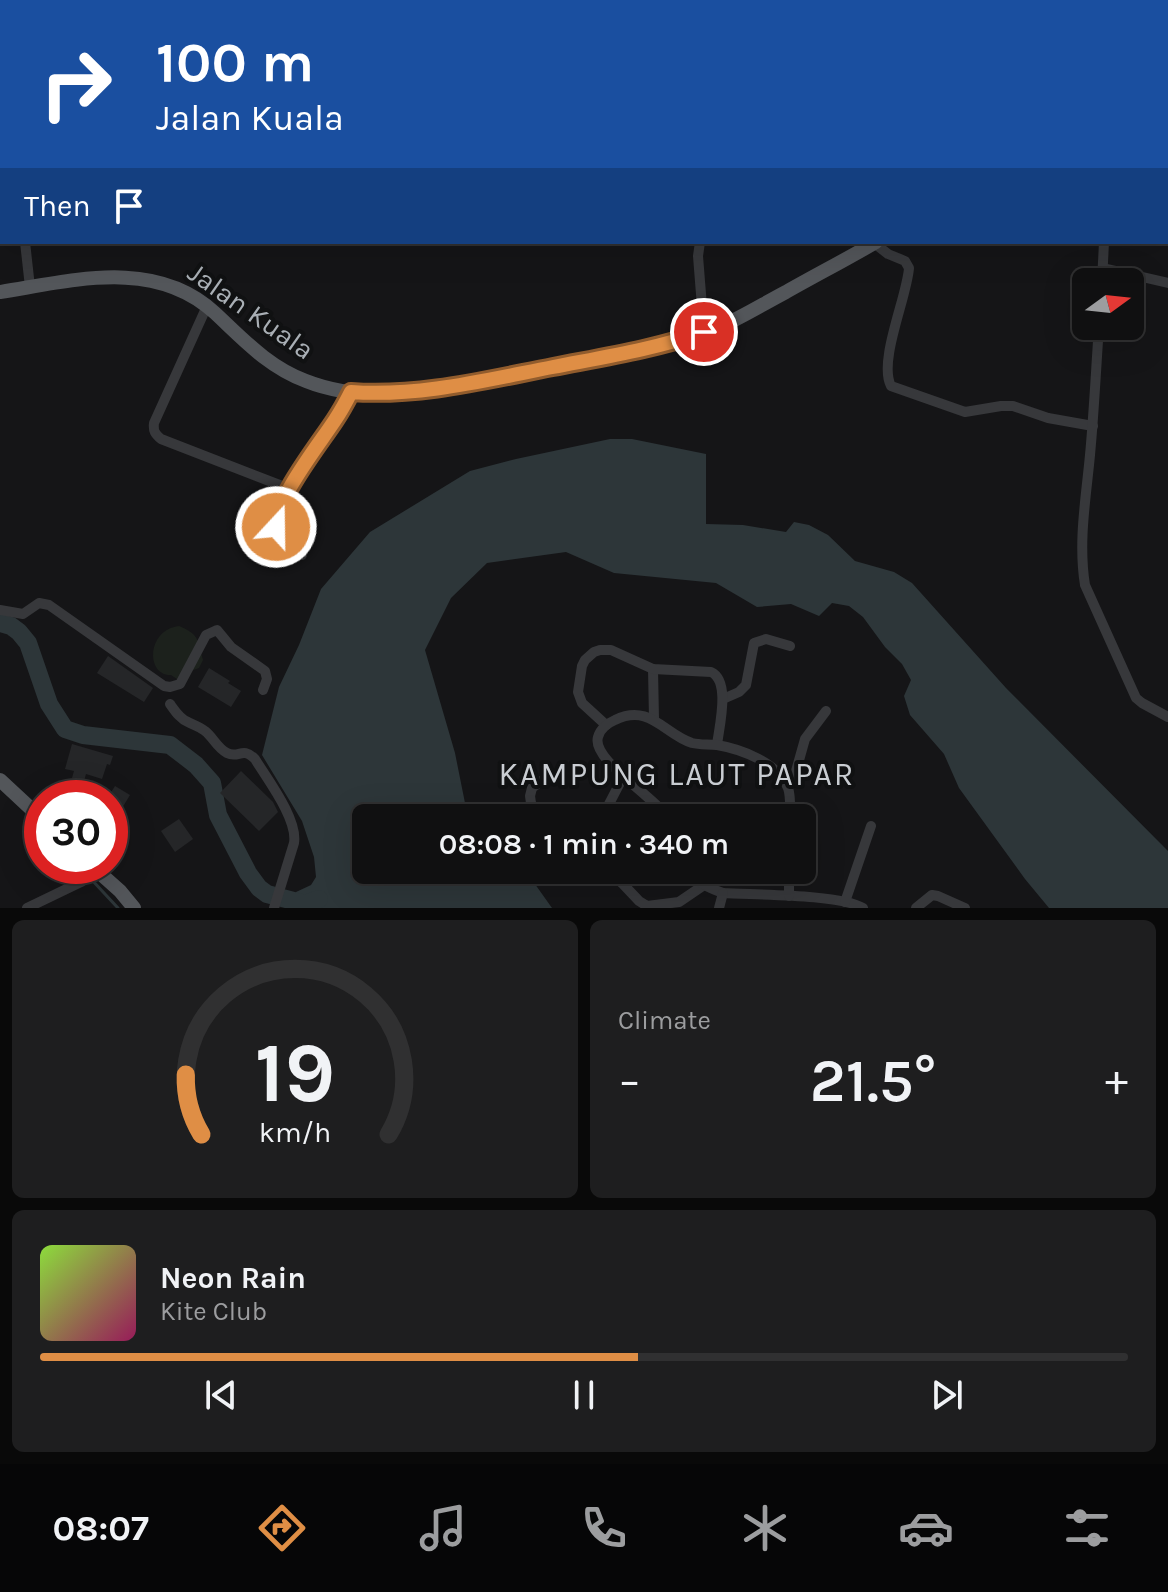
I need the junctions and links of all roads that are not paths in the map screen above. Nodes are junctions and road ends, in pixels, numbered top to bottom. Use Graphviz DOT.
graph roads {
  1 [pos="25,244"];
  2 [pos="700,244"];
  3 [pos="873,244"];
  4 [pos="876,244"];
  5 [pos="1104,244"];
  6 [pos="1103,268"];
  7 [pos="1144,277"];
  8 [pos="1168,283"];
  9 [pos="30,287"];
  10 [pos="0,292"];
  11 [pos="207,306"];
  12 [pos="704,332"];
  13 [pos="1098,340"];
  14 [pos="351,392"];
  15 [pos="1093,426"];
  16 [pos="290,489"];
  17 [pos="302,555"];
  18 [pos="0,610"];
  19 [pos="790,646"];
  20 [pos="653,669"];
  21 [pos="263,690"];
  22 [pos="723,699"];
  23 [pos="170,704"];
  24 [pos="826,711"];
  25 [pos="1168,717"];
  26 [pos="654,719"];
  27 [pos="606,725"];
  28 [pos="717,745"];
  29 [pos="623,777"];
  30 [pos="0,780"];
  31 [pos="541,781"];
  32 [pos="788,787"];
  33 [pos="24,802"];
  34 [pos="534,804"];
  35 [pos="609,804"];
  36 [pos="657,804"];
  37 [pos="789,804"];
  38 [pos="871,826"];
  39 [pos="77,884"];
  40 [pos="112,884"];
  41 [pos="623,884"];
  42 [pos="789,884"];
  43 [pos="704,885"];
  44 [pos="723,893"];
  45 [pos="789,896"];
  46 [pos="845,902"];
  47 [pos="275,905"];
  48 [pos="27,908"];
  49 [pos="134,908"];
  50 [pos="719,908"];
  51 [pos="863,908"];
  52 [pos="916,908"];
  53 [pos="965,908"];
  1 -- 9 [label="street"];
  2 -- 12 [label="street"];
  3 -- 12 [label="main road, Jalan Kuala"];
  4 -- 15 [label="street"];
  5 -- 6 [label="street"];
  7 -- 8 [label="street"];
  9 -- 10 [label="main road, Jalan Kuala"];
  9 -- 11 [label="main road, Jalan Kuala"];
  11 -- 14 [label="main road, Jalan Kuala"];
  11 -- 16 [label="street"];
  12 -- 14 [label="main road, Jalan Kuala"];
  13 -- 15 [label="street"];
  14 -- 16 [label="street"];
  15 -- 25 [label="street"];
  16 -- 17 [label="street"];
  18 -- 21 [label="street"];
  19 -- 22 [label="street"];
  20 -- 22 [label="street"];
  20 -- 26 [label="street"];
  20 -- 27 [label="street"];
  22 -- 28 [label="street"];
  23 -- 47 [label="street"];
  24 -- 32 [label="street"];
  26 -- 27 [label="street"];
  26 -- 28 [label="street"];
  27 -- 29 [label="street"];
  28 -- 32 [label="street"];
  29 -- 35 [label="street"];
  29 -- 36 [label="street"];
  30 -- 33 [label="main road"];
  31 -- 34 [label="street"];
  32 -- 37 [label="street"];
  38 -- 46 [label="street"];
  39 -- 48 [label="street"];
  40 -- 49 [label="main road"];
  41 -- 43 [label="street"];
  42 -- 45 [label="street"];
  43 -- 44 [label="street"];
  44 -- 45 [label="street"];
  44 -- 50 [label="street"];
  45 -- 46 [label="street"];
  46 -- 51 [label="street"];
  52 -- 53 [label="street"];
}
